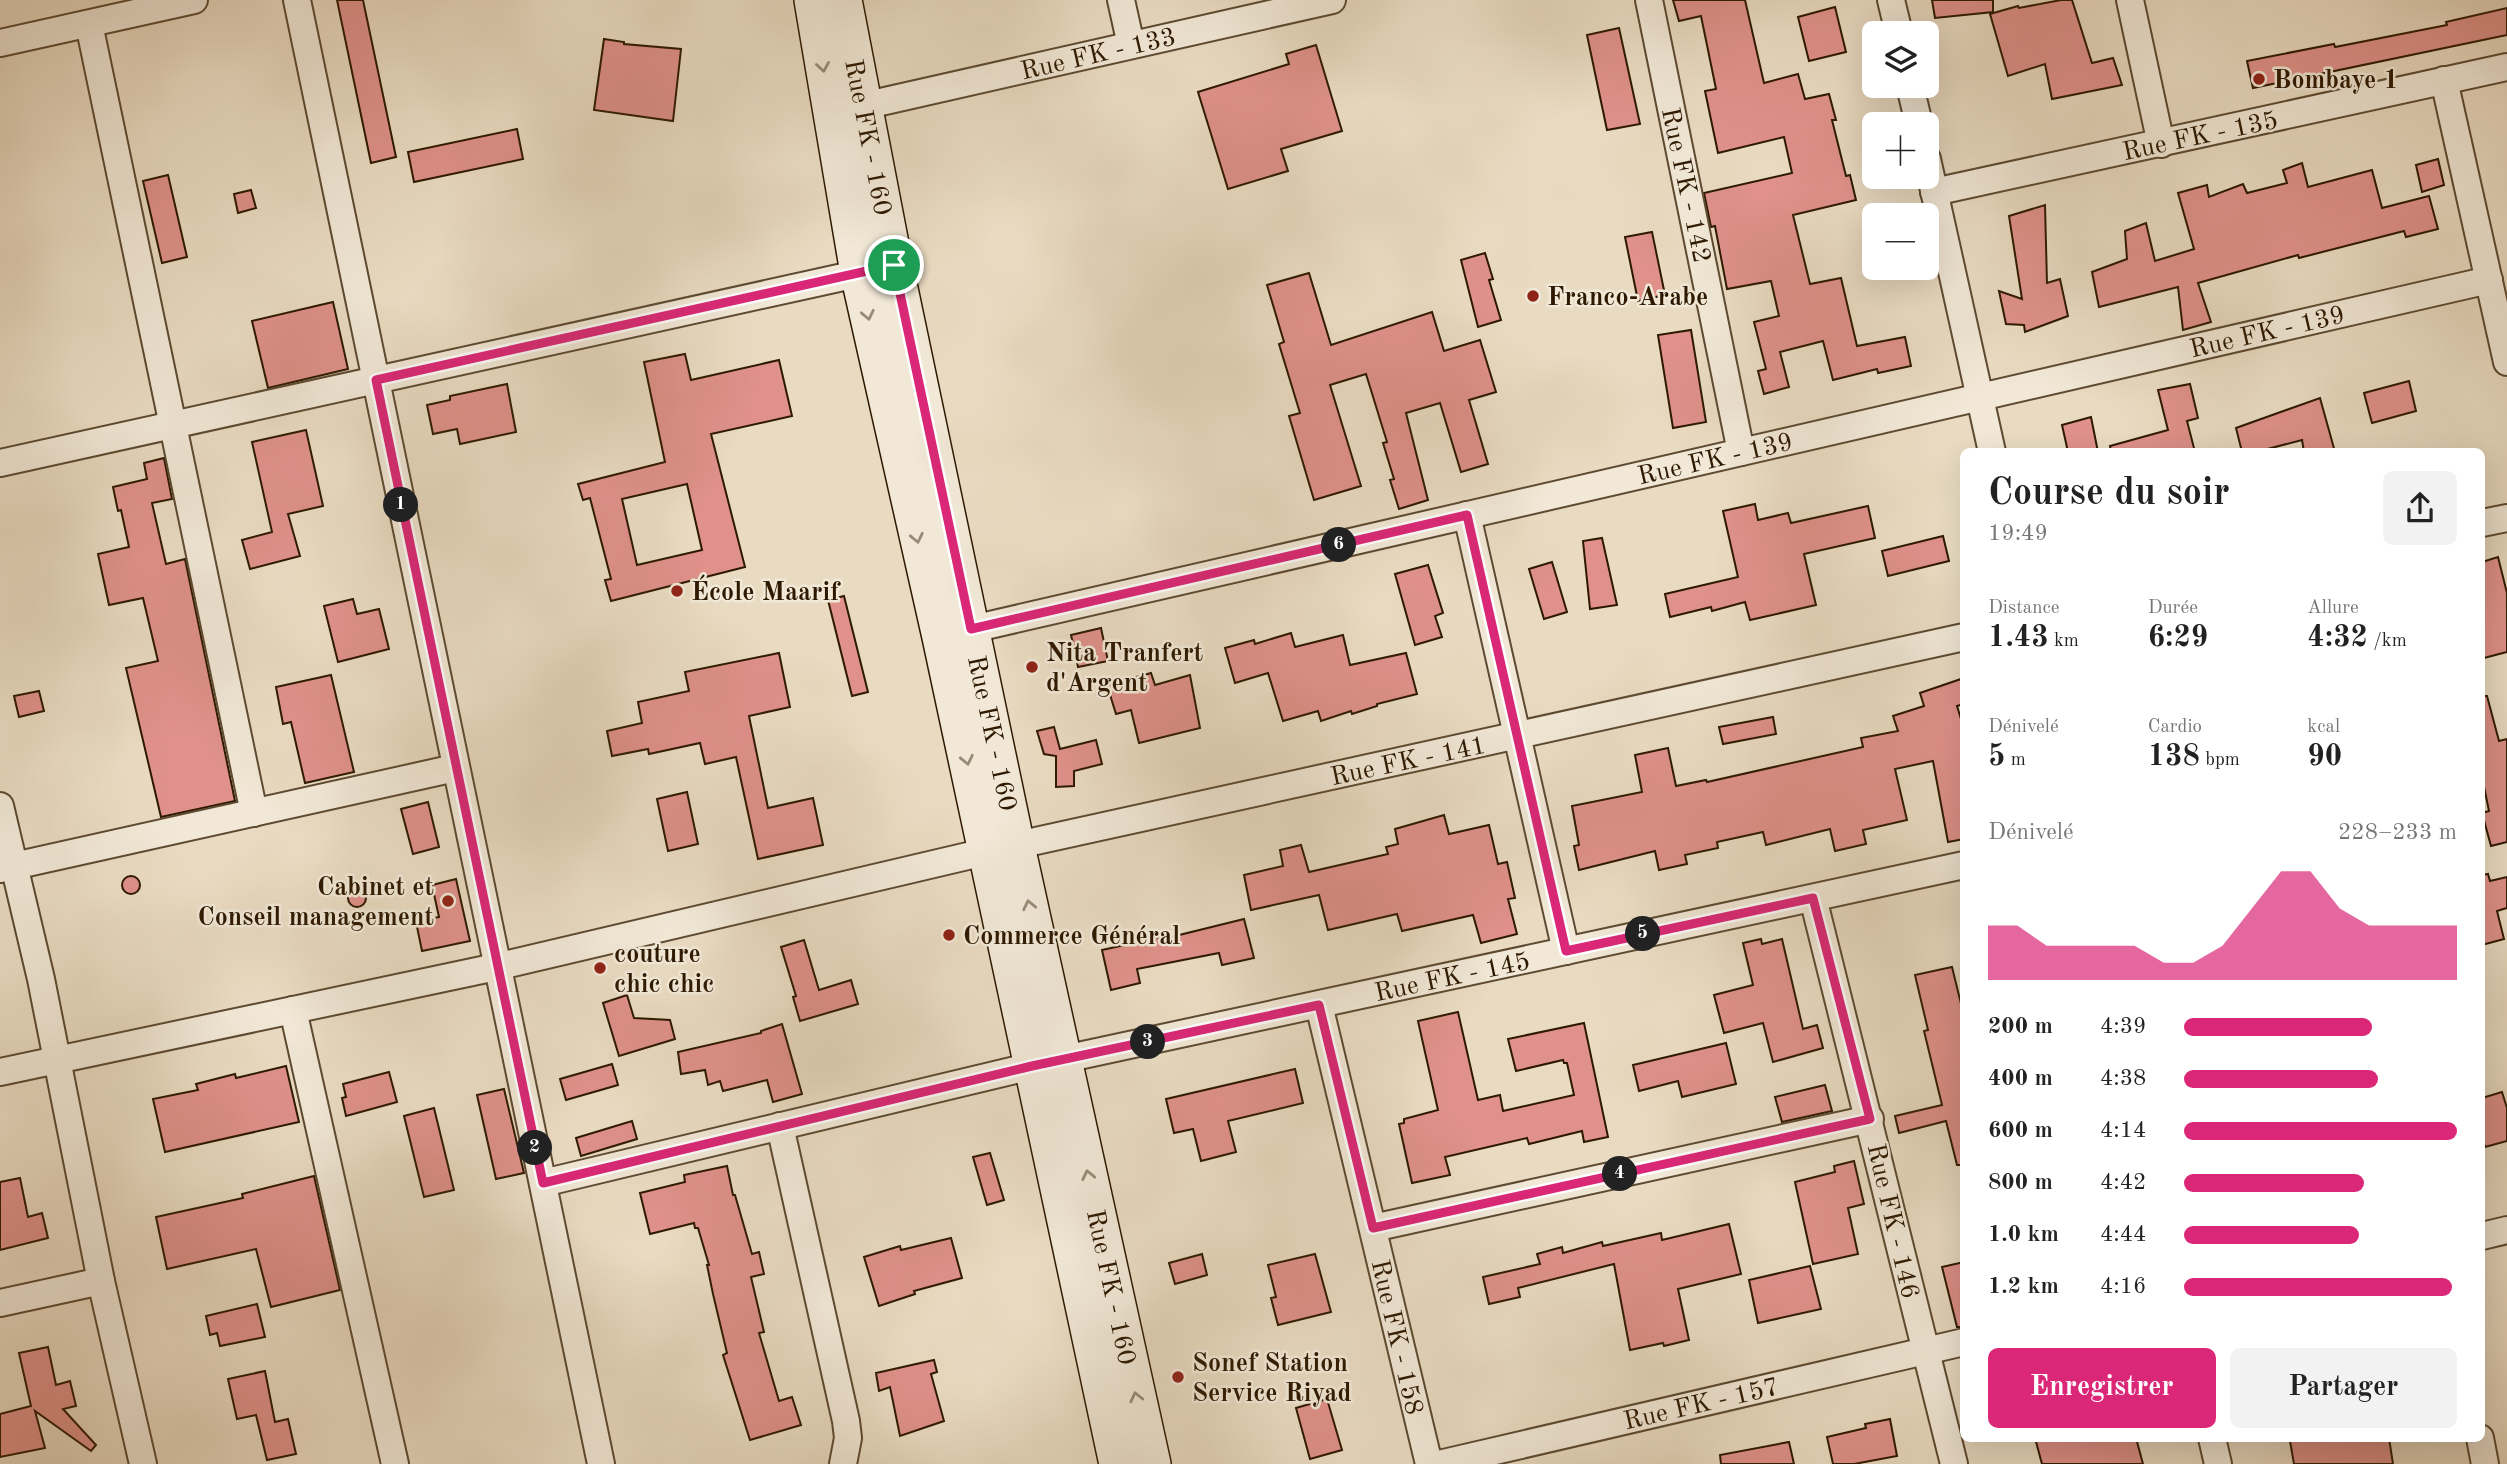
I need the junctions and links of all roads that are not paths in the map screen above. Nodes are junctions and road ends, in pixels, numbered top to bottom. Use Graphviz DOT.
graph roads {
  1 [pos="194,0"];
  2 [pos="297,0"];
  3 [pos="813,0"];
  4 [pos="843,0"];
  5 [pos="1121,0"];
  6 [pos="1332,0"];
  7 [pos="1649,0"];
  8 [pos="1891,0"];
  9 [pos="2130,0"];
  10 [pos="1896,21"];
  11 [pos="89,24"];
  12 [pos="0,43"];
  13 [pos="1131,46"];
  14 [pos="2507,66"];
  15 [pos="2444,80"];
  16 [pos="863,106"];
  17 [pos="2161,144"];
  18 [pos="1933,189"];
  19 [pos="1934,192"];
  20 [pos="894,265"];
  21 [pos="859,273"];
  22 [pos="2488,280"];
  23 [pos="2507,362"];
  24 [pos="376,380"];
  25 [pos="1979,397"];
  26 [pos="172,425"];
  27 [pos="1991,448"];
  28 [pos="1741,452"];
  29 [pos="0,463"];
  30 [pos="1467,515"];
  31 [pos="2507,518"];
  32 [pos="2485,522"];
  33 [pos="956,633"];
  34 [pos="1960,638"];
  35 [pos="1517,735"];
  36 [pos="455,768"];
  37 [pos="0,806"];
  38 [pos="254,813"];
  39 [pos="1001,850"];
  40 [pos="1960,866"];
  41 [pos="7,868"];
  42 [pos="1813,898"];
  43 [pos="1566,951"];
  44 [pos="496,967"];
  45 [pos="1319,1005"];
  46 [pos="293,1010"];
  47 [pos="55,1061"];
  48 [pos="1048,1063"];
  49 [pos="0,1072"];
  50 [pos="1870,1119"];
  51 [pos="780,1126"];
  52 [pos="543,1183"];
  53 [pos="1373,1228"];
  54 [pos="2507,1230"];
  55 [pos="2485,1235"];
  56 [pos="101,1281"];
  57 [pos="0,1303"];
  58 [pos="1960,1343"];
  59 [pos="1925,1351"];
  60 [pos="2213,1442"];
  61 [pos="2481,1442"];
  62 [pos="143,1464"];
  63 [pos="394,1464"];
  64 [pos="601,1464"];
  65 [pos="843,1464"];
  66 [pos="1118,1464"];
  67 [pos="1152,1464"];
  68 [pos="1429,1464"];
  69 [pos="1439,1464"];
  70 [pos="1954,1464"];
  71 [pos="2218,1464"];
  72 [pos="2485,1464"];
  1 -- 11 [label="street"];
  2 -- 24 [label="street"];
  3 -- 21 [label="main road, Rue FK - 160, one-way"];
  4 -- 16 [label="main road, Rue FK - 160"];
  5 -- 13 [label="street"];
  6 -- 13 [label="street, Rue FK - 133"];
  7 -- 28 [label="street, Rue FK - 142"];
  8 -- 10 [label="street"];
  9 -- 17 [label="street"];
  11 -- 12 [label="street"];
  11 -- 26 [label="street"];
  13 -- 16 [label="street, Rue FK - 133"];
  14 -- 15 [label="street, Rue FK - 135"];
  15 -- 17 [label="street, Rue FK - 135"];
  15 -- 22 [label="street"];
  16 -- 20 [label="main road, Rue FK - 160"];
  17 -- 19 [label="street, Rue FK - 135"];
  18 -- 19 [label="street"];
  19 -- 25 [label="street"];
  20 -- 21 [label="street"];
  20 -- 33 [label="main road, Rue FK - 160"];
  21 -- 24 [label="street"];
  21 -- 33 [label="main road, Rue FK - 160, one-way"];
  22 -- 23 [label="street"];
  22 -- 25 [label="street, Rue FK - 139"];
  24 -- 26 [label="street"];
  24 -- 36 [label="street"];
  25 -- 27 [label="street"];
  25 -- 28 [label="street, Rue FK - 139"];
  26 -- 29 [label="street"];
  26 -- 38 [label="street"];
  28 -- 30 [label="street, Rue FK - 139"];
  30 -- 33 [label="street, Rue FK - 139"];
  30 -- 35 [label="street"];
  31 -- 32 [label="street"];
  33 -- 39 [label="main road, Rue FK - 160"];
  34 -- 35 [label="street, Rue FK - 141"];
  35 -- 39 [label="street, Rue FK - 141"];
  35 -- 43 [label="street"];
  36 -- 38 [label="street"];
  36 -- 44 [label="street"];
  37 -- 41 [label="street"];
  38 -- 41 [label="street"];
  39 -- 44 [label="street, Rue FK - 141"];
  39 -- 48 [label="main road, Rue FK - 160"];
  40 -- 42 [label="street, Rue FK - 145"];
  41 -- 47 [label="street"];
  42 -- 43 [label="street, Rue FK - 145"];
  42 -- 50 [label="street, Rue FK - 146"];
  43 -- 45 [label="street, Rue FK - 145"];
  44 -- 46 [label="street, Rue FK - 141"];
  44 -- 52 [label="street"];
  45 -- 48 [label="street, Rue FK - 145"];
  45 -- 53 [label="street, Rue FK - 158"];
  46 -- 47 [label="street, Rue FK - 141"];
  46 -- 63 [label="street"];
  47 -- 49 [label="street, Rue FK - 141"];
  47 -- 56 [label="street"];
  48 -- 51 [label="street, Rue FK - 145"];
  48 -- 66 [label="main road, Rue FK - 160"];
  67 -- 48 [label="main road, Rue FK - 160, one-way"];
  50 -- 53 [label="street"];
  50 -- 59 [label="street, Rue FK - 146"];
  51 -- 52 [label="street, Rue FK - 145"];
  51 -- 65 [label="street"];
  52 -- 64 [label="street"];
  53 -- 68 [label="street, Rue FK - 158"];
  54 -- 55 [label="street"];
  56 -- 57 [label="street"];
  56 -- 62 [label="street"];
  58 -- 59 [label="street, Rue FK - 157"];
  59 -- 69 [label="street, Rue FK - 157"];
  59 -- 70 [label="street, Rue FK - 146"];
  60 -- 71 [label="street"];
  61 -- 72 [label="street"];
}
